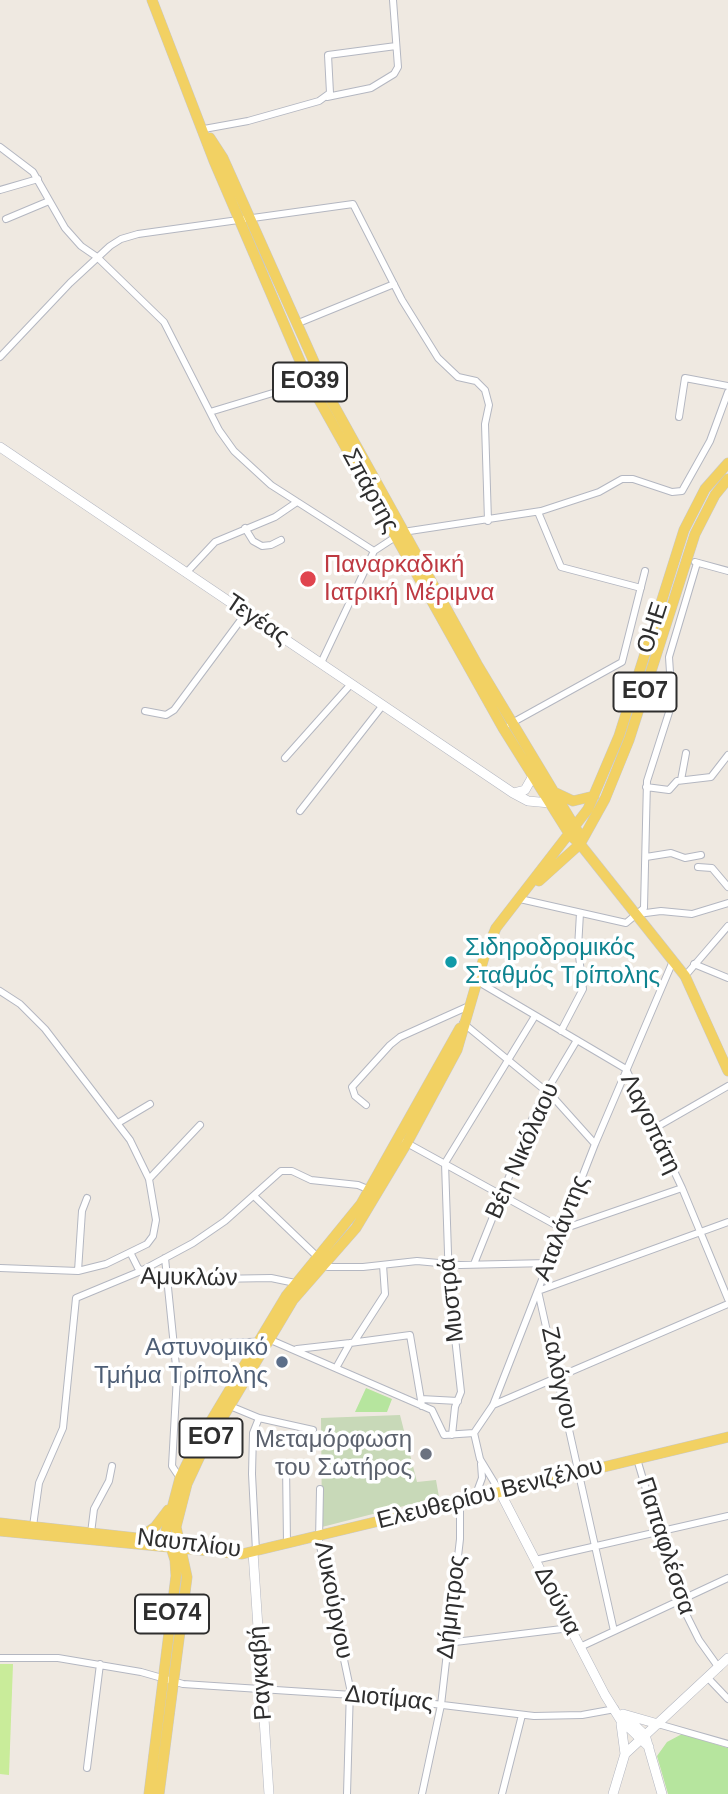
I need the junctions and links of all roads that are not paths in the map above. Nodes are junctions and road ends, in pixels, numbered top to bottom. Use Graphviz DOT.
graph roads {
  1 [pos="152,0"];
  2 [pos="393,0"];
  3 [pos="396,46"];
  4 [pos="327,97"];
  5 [pos="204,129"];
  6 [pos="0,147"];
  7 [pos="38,179"];
  8 [pos="0,190"];
  9 [pos="50,201"];
  10 [pos="6,219"];
  11 [pos="245,219"];
  12 [pos="97,257"];
  13 [pos="394,284"];
  14 [pos="296,324"];
  15 [pos="0,357"];
  16 [pos="309,382"];
  17 [pos="728,386"];
  18 [pos="728,392"];
  19 [pos="210,412"];
  20 [pos="679,417"];
  21 [pos="0,447"];
  22 [pos="728,463"];
  23 [pos="728,480"];
  24 [pos="297,502"];
  25 [pos="538,512"];
  26 [pos="488,521"];
  27 [pos="245,528"];
  28 [pos="400,535"];
  29 [pos="281,540"];
  30 [pos="374,551"];
  31 [pos="676,557"];
  32 [pos="692,561"];
  33 [pos="645,571"];
  34 [pos="728,571"];
  35 [pos="186,573"];
  36 [pos="641,588"];
  37 [pos="246,613"];
  38 [pos="320,663"];
  39 [pos="352,684"];
  40 [pos="383,705"];
  41 [pos="145,711"];
  42 [pos="508,726"];
  43 [pos="686,753"];
  44 [pos="728,755"];
  45 [pos="285,758"];
  46 [pos="533,776"];
  47 [pos="681,780"];
  48 [pos="646,787"];
  49 [pos="550,788"];
  50 [pos="513,793"];
  51 [pos="595,796"];
  52 [pos="550,803"];
  53 [pos="299,811"];
  54 [pos="573,832"];
  55 [pos="580,844"];
  56 [pos="701,855"];
  57 [pos="646,857"];
  58 [pos="698,867"];
  59 [pos="728,887"];
  60 [pos="520,900"];
  61 [pos="728,903"];
  62 [pos="580,913"];
  63 [pos="636,915"];
  64 [pos="728,926"];
  65 [pos="673,961"];
  66 [pos="694,964"];
  67 [pos="685,976"];
  68 [pos="728,978"];
  69 [pos="477,981"];
  70 [pos="0,991"];
  71 [pos="469,1006"];
  72 [pos="535,1016"];
  73 [pos="463,1023"];
  74 [pos="561,1031"];
  75 [pos="577,1040"];
  76 [pos="507,1058"];
  77 [pos="626,1069"];
  78 [pos="728,1072"];
  79 [pos="728,1086"];
  80 [pos="546,1090"];
  81 [pos="150,1104"];
  82 [pos="366,1105"];
  83 [pos="118,1123"];
  84 [pos="201,1125"];
  85 [pos="655,1128"];
  86 [pos="403,1141"];
  87 [pos="595,1144"];
  88 [pos="445,1163"];
  89 [pos="149,1179"];
  90 [pos="682,1188"];
  91 [pos="370,1190"];
  92 [pos="501,1194"];
  93 [pos="254,1196"];
  94 [pos="87,1198"];
  95 [pos="728,1223"];
  96 [pos="563,1229"];
  97 [pos="700,1233"];
  98 [pos="131,1254"];
  99 [pos="165,1258"];
  100 [pos="320,1262"];
  101 [pos="549,1263"];
  102 [pos="448,1264"];
  103 [pos="383,1265"];
  104 [pos="474,1265"];
  105 [pos="0,1268"];
  106 [pos="78,1270"];
  107 [pos="141,1271"];
  108 [pos="167,1282"];
  109 [pos="300,1284"];
  110 [pos="538,1290"];
  111 [pos="728,1298"];
  112 [pos="728,1304"];
  113 [pos="263,1340"];
  114 [pos="352,1342"];
  115 [pos="174,1346"];
  116 [pos="295,1349"];
  117 [pos="336,1368"];
  118 [pos="559,1377"];
  119 [pos="458,1401"];
  120 [pos="422,1402"];
  121 [pos="493,1405"];
  122 [pos="230,1406"];
  123 [pos="258,1418"];
  124 [pos="313,1430"];
  125 [pos="474,1433"];
  126 [pos="452,1435"];
  127 [pos="728,1437"];
  128 [pos="480,1459"];
  129 [pos="637,1459"];
  130 [pos="286,1463"];
  131 [pos="112,1466"];
  132 [pos="579,1473"];
  133 [pos="180,1478"];
  134 [pos="320,1489"];
  135 [pos="500,1492"];
  136 [pos="475,1498"];
  137 [pos="460,1501"];
  138 [pos="172,1504"];
  139 [pos="728,1516"];
  140 [pos="0,1523"];
  141 [pos="33,1526"];
  142 [pos="0,1531"];
  143 [pos="659,1532"];
  144 [pos="91,1533"];
  145 [pos="318,1535"];
  146 [pos="137,1538"];
  147 [pos="287,1544"];
  148 [pos="175,1546"];
  149 [pos="595,1546"];
  150 [pos="255,1551"];
  151 [pos="212,1553"];
  152 [pos="535,1560"];
  153 [pos="187,1577"];
  154 [pos="728,1578"];
  155 [pos="679,1600"];
  156 [pos="570,1628"];
  157 [pos="614,1630"];
  158 [pos="447,1643"];
  159 [pos="580,1647"];
  160 [pos="0,1658"];
  161 [pos="728,1658"];
  162 [pos="100,1664"];
  163 [pos="719,1668"];
  164 [pos="708,1678"];
  165 [pos="169,1681"];
  166 [pos="262,1690"];
  167 [pos="350,1694"];
  168 [pos="728,1699"];
  169 [pos="441,1705"];
  170 [pos="619,1714"];
  171 [pos="522,1715"];
  172 [pos="658,1724"];
  173 [pos="642,1738"];
  174 [pos="728,1744"];
  175 [pos="625,1754"];
  176 [pos="88,1768"];
  177 [pos="149,1794"];
  178 [pos="159,1794"];
  179 [pos="269,1794"];
  180 [pos="346,1794"];
  181 [pos="422,1794"];
  182 [pos="502,1794"];
  183 [pos="613,1794"];
  184 [pos="662,1794"];
  1 -- 5 [label="main road, Σπάρτης / ΕΟ39"];
  2 -- 3 [label="street"];
  3 -- 4 [label="street"];
  3 -- 4 [label="street"];
  4 -- 5 [label="street"];
  5 -- 11 [label="main road, Σπάρτης / ΕΟ39"];
  6 -- 7 [label="street"];
  7 -- 8 [label="street"];
  7 -- 9 [label="street"];
  9 -- 10 [label="street"];
  9 -- 12 [label="street"];
  11 -- 12 [label="street"];
  11 -- 13 [label="street"];
  11 -- 14 [label="main road, Σπάρτης / ΕΟ39"];
  11 -- 16 [label="main road, Σπάρτης / ΕΟ39"];
  12 -- 15 [label="street"];
  12 -- 19 [label="street"];
  13 -- 14 [label="street"];
  13 -- 26 [label="street"];
  14 -- 28 [label="main road, Σπάρτης / ΕΟ39"];
  16 -- 19 [label="street"];
  16 -- 28 [label="main road, Σπάρτης / ΕΟ39"];
  17 -- 20 [label="street"];
  18 -- 25 [label="street"];
  19 -- 24 [label="street"];
  21 -- 35 [label="street, Τεγέας"];
  22 -- 31 [label="main road, ΟΗΕ / ΕΟ7"];
  23 -- 32 [label="main road, ΟΗΕ / ΕΟ7"];
  24 -- 27 [label="street"];
  24 -- 30 [label="street"];
  25 -- 26 [label="street"];
  25 -- 36 [label="street"];
  26 -- 28 [label="street"];
  27 -- 29 [label="street"];
  27 -- 35 [label="street"];
  28 -- 30 [label="street"];
  28 -- 42 [label="main road, Σπάρτης / ΕΟ39"];
  30 -- 38 [label="street"];
  31 -- 32 [label="street"];
  31 -- 51 [label="main road, ΟΗΕ / ΕΟ7"];
  32 -- 34 [label="street"];
  32 -- 48 [label="street"];
  32 -- 55 [label="main road, ΟΗΕ / ΕΟ7"];
  33 -- 36 [label="street"];
  35 -- 37 [label="street, Τεγέας"];
  36 -- 42 [label="street"];
  37 -- 38 [label="street, Τεγέας"];
  37 -- 41 [label="street"];
  38 -- 39 [label="street, Τεγέας"];
  39 -- 40 [label="street, Τεγέας"];
  39 -- 45 [label="street"];
  40 -- 50 [label="street, Τεγέας"];
  40 -- 53 [label="street"];
  42 -- 46 [label="main road, Σπάρτης / ΕΟ39"];
  42 -- 49 [label="main road, Σπάρτης / ΕΟ39"];
  43 -- 47 [label="street"];
  44 -- 47 [label="street"];
  46 -- 50 [label="street"];
  46 -- 52 [label="main road, Σπάρτης / ΕΟ39"];
  47 -- 48 [label="street"];
  48 -- 57 [label="street"];
  49 -- 51 [label="main road"];
  49 -- 54 [label="main road, Σπάρτης / ΕΟ39"];
  50 -- 52 [label="street, Τεγέας"];
  51 -- 54 [label="main road, ΟΗΕ / ΕΟ7"];
  52 -- 54 [label="main road, Σπάρτης / ΕΟ39"];
  54 -- 55 [label="main road, ΕΟ39"];
  54 -- 60 [label="main road, ΕΟ7"];
  55 -- 60 [label="main road, ΕΟ7"];
  55 -- 63 [label="main road, ΕΟ39"];
  56 -- 57 [label="street"];
  57 -- 63 [label="street"];
  58 -- 59 [label="street"];
  60 -- 62 [label="street"];
  60 -- 69 [label="main road, ΕΟ7"];
  61 -- 63 [label="street"];
  62 -- 63 [label="street"];
  62 -- 74 [label="street"];
  63 -- 65 [label="main road, ΕΟ39"];
  64 -- 66 [label="street"];
  65 -- 67 [label="main road, ΕΟ39"];
  65 -- 77 [label="street, Αταλάντης"];
  66 -- 67 [label="street"];
  66 -- 68 [label="street"];
  67 -- 78 [label="main road, ΕΟ39"];
  69 -- 71 [label="main road, ΕΟ7"];
  69 -- 72 [label="street, Λαγοπάτη"];
  70 -- 83 [label="street"];
  71 -- 73 [label="main road, ΕΟ7"];
  71 -- 82 [label="street"];
  72 -- 74 [label="street, Λαγοπάτη"];
  72 -- 76 [label="street"];
  73 -- 76 [label="street"];
  73 -- 86 [label="main road, ΕΟ7"];
  74 -- 75 [label="street, Λαγοπάτη"];
  75 -- 77 [label="street, Λαγοπάτη"];
  75 -- 80 [label="street, Βέη Νικόλαου"];
  76 -- 80 [label="street"];
  76 -- 88 [label="street"];
  77 -- 85 [label="street, Λαγοπάτη"];
  77 -- 87 [label="street, Αταλάντης"];
  79 -- 85 [label="street"];
  80 -- 87 [label="street"];
  80 -- 92 [label="street, Βέη Νικόλαου"];
  81 -- 83 [label="street"];
  83 -- 89 [label="street"];
  84 -- 89 [label="street"];
  85 -- 90 [label="street, Λαγοπάτη"];
  86 -- 88 [label="street"];
  86 -- 91 [label="main road, ΕΟ7"];
  86 -- 100 [label="main road, ΕΟ7"];
  87 -- 96 [label="street, Αταλάντης"];
  88 -- 92 [label="street"];
  88 -- 102 [label="street, Μυστρά"];
  89 -- 98 [label="street"];
  90 -- 96 [label="street"];
  90 -- 97 [label="street, Λαγοπάτη"];
  91 -- 93 [label="street"];
  91 -- 100 [label="main road, ΕΟ7"];
  92 -- 96 [label="street"];
  92 -- 104 [label="street, Βέη Νικόλαου"];
  93 -- 99 [label="street"];
  93 -- 100 [label="street"];
  94 -- 106 [label="street"];
  95 -- 97 [label="street"];
  96 -- 101 [label="street, Αταλάντης"];
  97 -- 110 [label="street"];
  97 -- 111 [label="street, Λαγοπάτη"];
  98 -- 106 [label="street"];
  98 -- 107 [label="street"];
  99 -- 107 [label="street"];
  99 -- 108 [label="street"];
  100 -- 103 [label="street"];
  100 -- 109 [label="main road, ΕΟ7"];
  101 -- 104 [label="street"];
  101 -- 110 [label="street, Αταλάντης"];
  102 -- 103 [label="street"];
  102 -- 104 [label="street"];
  102 -- 119 [label="street, Μυστρά"];
  103 -- 114 [label="street"];
  105 -- 106 [label="street"];
  107 -- 108 [label="street, Αμυκλών"];
  107 -- 141 [label="street, Αμυκλών"];
  108 -- 109 [label="street, Αμυκλών"];
  108 -- 115 [label="street"];
  109 -- 113 [label="main road, ΕΟ7"];
  110 -- 118 [label="street, Ζαλόγγου"];
  110 -- 121 [label="street, Αταλάντης"];
  112 -- 118 [label="street"];
  113 -- 115 [label="street"];
  113 -- 116 [label="street"];
  113 -- 122 [label="main road, ΕΟ7"];
  113 -- 133 [label="main road, ΕΟ7"];
  114 -- 116 [label="street"];
  114 -- 117 [label="street"];
  114 -- 120 [label="street"];
  115 -- 133 [label="street"];
  116 -- 117 [label="street"];
  117 -- 120 [label="street"];
  118 -- 121 [label="street"];
  118 -- 132 [label="street, Ζαλόγγου"];
  119 -- 120 [label="street"];
  119 -- 126 [label="street, Μυστρά"];
  120 -- 126 [label="street"];
  121 -- 125 [label="street, Αταλάντης"];
  122 -- 123 [label="street"];
  122 -- 148 [label="main road, ΕΟ7"];
  123 -- 124 [label="street"];
  123 -- 150 [label="street"];
  125 -- 126 [label="street"];
  125 -- 128 [label="street"];
  127 -- 129 [label="main road, Ελευθερίου Βενιζέλου"];
  128 -- 135 [label="street"];
  128 -- 136 [label="street"];
  129 -- 132 [label="main road, Ελευθερίου Βενιζέλου"];
  129 -- 143 [label="street, Παπαφλέσσα"];
  130 -- 147 [label="street"];
  131 -- 144 [label="street"];
  132 -- 135 [label="main road, Ελευθερίου Βενιζέλου"];
  132 -- 149 [label="street, Ζαλόγγου"];
  133 -- 138 [label="main road, ΕΟ7"];
  134 -- 145 [label="street, Λυκούργου"];
  135 -- 136 [label="main road, Ελευθερίου Βενιζέλου"];
  135 -- 152 [label="street, Δούνια"];
  136 -- 137 [label="main road, Ελευθερίου Βενιζέλου"];
  137 -- 145 [label="main road, Ελευθερίου Βενιζέλου"];
  137 -- 158 [label="street, Δήμητρος"];
  138 -- 146 [label="main road, ΕΟ7"];
  138 -- 148 [label="main road, ΕΟ7"];
  139 -- 143 [label="street"];
  140 -- 141 [label="main road, Ναυπλίου"];
  141 -- 144 [label="main road, Ναυπλίου"];
  142 -- 148 [label="main road, Ναυπλίου"];
  143 -- 149 [label="street"];
  143 -- 155 [label="street, Παπαφλέσσα"];
  144 -- 146 [label="main road, Ναυπλίου"];
  145 -- 147 [label="main road, Ελευθερίου Βενιζέλου"];
  145 -- 167 [label="street, Λυκούργου"];
  146 -- 148 [label="main road, Ναυπλίου"];
  147 -- 150 [label="main road, Ελευθερίου Βενιζέλου"];
  148 -- 150 [label="main road, Ναυπλίου"];
  148 -- 151 [label="main road, Ναυπλίου"];
  148 -- 153 [label="main road, ΕΟ74"];
  148 -- 165 [label="main road, ΕΟ74"];
  149 -- 152 [label="street"];
  149 -- 157 [label="street, Ζαλόγγου"];
  150 -- 151 [label="main road, Ναυπλίου"];
  150 -- 166 [label="street, Ραγκαβή"];
  151 -- 153 [label="main road"];
  152 -- 156 [label="street, Δούνια"];
  153 -- 165 [label="main road, ΕΟ74"];
  154 -- 155 [label="street"];
  155 -- 157 [label="street"];
  155 -- 163 [label="street, Παπαφλέσσα"];
  156 -- 158 [label="street"];
  156 -- 159 [label="street, Δούνια"];
  157 -- 159 [label="street"];
  158 -- 169 [label="street, Δήμητρος"];
  159 -- 170 [label="street, Δούνια"];
  160 -- 162 [label="street, Διοτίμας"];
  161 -- 163 [label="street"];
  162 -- 165 [label="street, Διοτίμας"];
  162 -- 176 [label="street"];
  163 -- 164 [label="street"];
  164 -- 168 [label="street"];
  164 -- 172 [label="street"];
  165 -- 166 [label="street, Διοτίμας"];
  165 -- 177 [label="main road, ΕΟ74"];
  165 -- 178 [label="main road, ΕΟ74"];
  166 -- 167 [label="street, Διοτίμας"];
  166 -- 179 [label="street, Ραγκαβή"];
  167 -- 169 [label="street, Διοτίμας"];
  167 -- 180 [label="street, Λυκούργου"];
  169 -- 171 [label="street, Διοτίμας"];
  169 -- 181 [label="street, Δήμητρος"];
  170 -- 171 [label="street, Διοτίμας"];
  170 -- 172 [label="street"];
  170 -- 173 [label="street, Δούνια"];
  170 -- 175 [label="street"];
  171 -- 182 [label="street"];
  172 -- 173 [label="street"];
  172 -- 174 [label="street"];
  173 -- 175 [label="street"];
  173 -- 184 [label="street, Δούνια"];
  175 -- 183 [label="street"];
}
